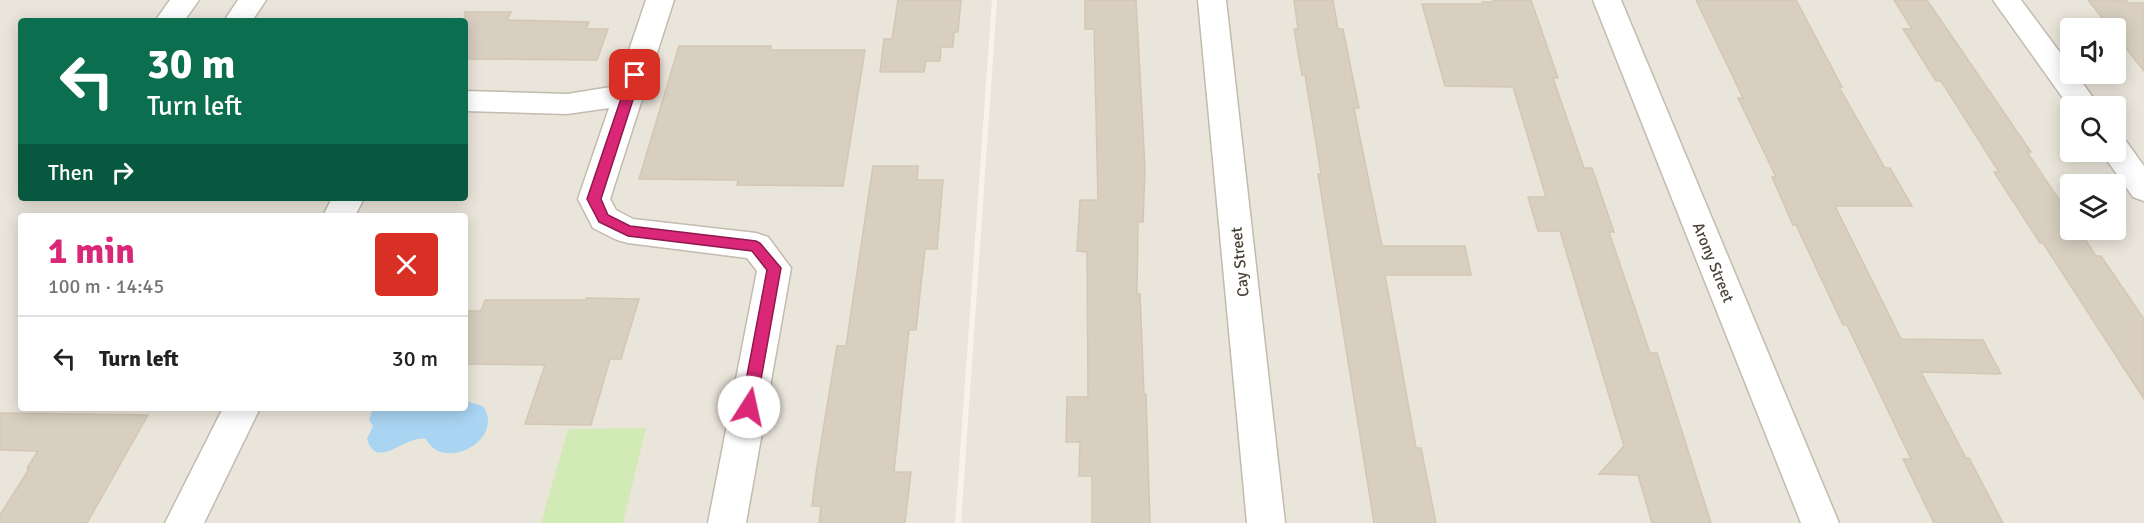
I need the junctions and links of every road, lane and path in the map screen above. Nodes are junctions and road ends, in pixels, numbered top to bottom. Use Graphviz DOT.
graph roads {
  1 [pos="185,0"];
  2 [pos="252,0"];
  3 [pos="660,0"];
  4 [pos="1212,0"];
  5 [pos="1607,0"];
  6 [pos="2007,0"];
  7 [pos="171,18"];
  8 [pos="240,18"];
  9 [pos="629,94"];
  10 [pos="2077,96"];
  11 [pos="468,101"];
  12 [pos="2124,162"];
  13 [pos="2144,189"];
  14 [pos="240,411"];
  15 [pos="184,523"];
  16 [pos="728,523"];
  17 [pos="1266,523"];
  18 [pos="1820,523"];
  1 -- 7 [label="street"];
  2 -- 8 [label="street"];
  3 -- 9 [label="street"];
  4 -- 17 [label="street, Cay Street"];
  5 -- 18 [label="street, Arony Street"];
  6 -- 10 [label="street"];
  9 -- 11 [label="street"];
  9 -- 16 [label="street"];
  12 -- 13 [label="street"];
  14 -- 15 [label="street"];
}
